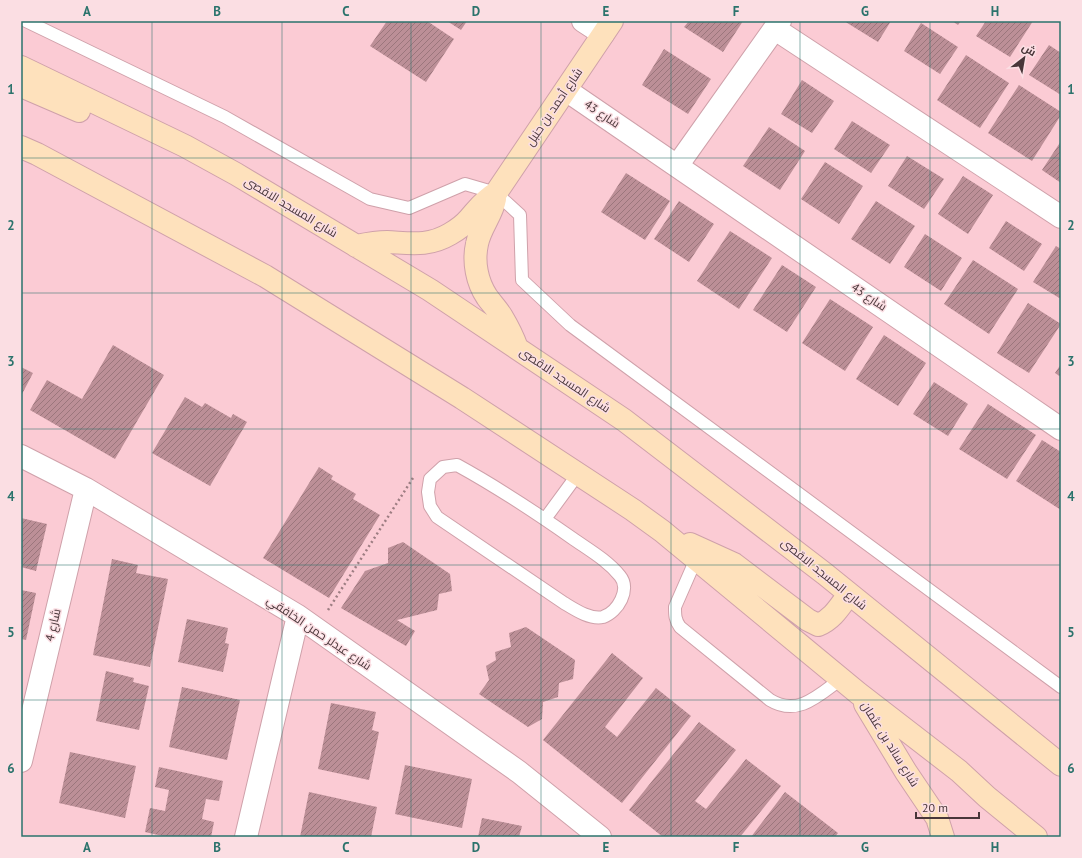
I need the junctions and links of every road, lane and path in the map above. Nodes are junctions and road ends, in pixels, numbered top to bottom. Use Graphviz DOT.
graph roads {
  1 [pos="26,21"];
  2 [pos="583,21"];
  3 [pos="777,25"];
  4 [pos="608,28"];
  5 [pos="21,68"];
  6 [pos="21,86"];
  7 [pos="566,90"];
  8 [pos="185,146"];
  9 [pos="26,148"];
  10 [pos="678,166"];
  11 [pos="496,194"];
  12 [pos="1061,217"];
  13 [pos="356,246"];
  14 [pos="517,349"];
  15 [pos="1061,429"];
  16 [pos="21,456"];
  17 [pos="578,474"];
  18 [pos="413,477"];
  19 [pos="86,489"];
  20 [pos="545,519"];
  21 [pos="662,531"];
  22 [pos="696,559"];
  23 [pos="849,594"];
  24 [pos="298,616"];
  25 [pos="315,629"];
  26 [pos="841,679"];
  27 [pos="1061,687"];
  28 [pos="858,693"];
  29 [pos="21,762"];
  30 [pos="1061,765"];
  31 [pos="246,837"];
  32 [pos="600,837"];
  33 [pos="943,837"];
  34 [pos="1036,837"];
  1 -- 11 [label="lane"];
  2 -- 4 [label="street"];
  3 -- 10 [label="street"];
  3 -- 12 [label="street"];
  4 -- 7 [label="main road, شارع أحمد بن حنبل"];
  5 -- 8 [label="main road, شارع المسجد الاقصى"];
  6 -- 8 [label="main road"];
  7 -- 10 [label="street, شارع 43"];
  7 -- 11 [label="main road, شارع أحمد بن حنبل"];
  8 -- 13 [label="main road, شارع المسجد الاقصى"];
  9 -- 17 [label="main road"];
  10 -- 15 [label="street, شارع 43"];
  11 -- 13 [label="main road, شارع أحمد بن حنبل"];
  11 -- 14 [label="main road, شارع أحمد بن حنبل"];
  11 -- 27 [label="lane"];
  13 -- 14 [label="main road, شارع المسجد الاقصى"];
  14 -- 23 [label="main road, شارع المسجد الاقصى"];
  16 -- 19 [label="street, شارع عبدلر حمن الخافقي"];
  17 -- 20 [label="lane"];
  17 -- 21 [label="main road"];
  18 -- 25 [label="path"];
  19 -- 24 [label="street, شارع عبدلر حمن الخافقي"];
  19 -- 29 [label="street, شارع 4"];
  20 -- 20 [label="lane"];
  21 -- 22 [label="main road"];
  21 -- 23 [label="main road"];
  22 -- 26 [label="main road"];
  22 -- 26 [label="lane"];
  23 -- 30 [label="main road, شارع المسجد الاقصى"];
  24 -- 25 [label="street, شارع عبدلر حمن الخافقي"];
  24 -- 31 [label="street"];
  25 -- 32 [label="street, شارع عبدلر حمن الخافقي"];
  26 -- 28 [label="main road"];
  28 -- 33 [label="main road, شارع ساند بن عثمان"];
  28 -- 34 [label="main road"];
}
